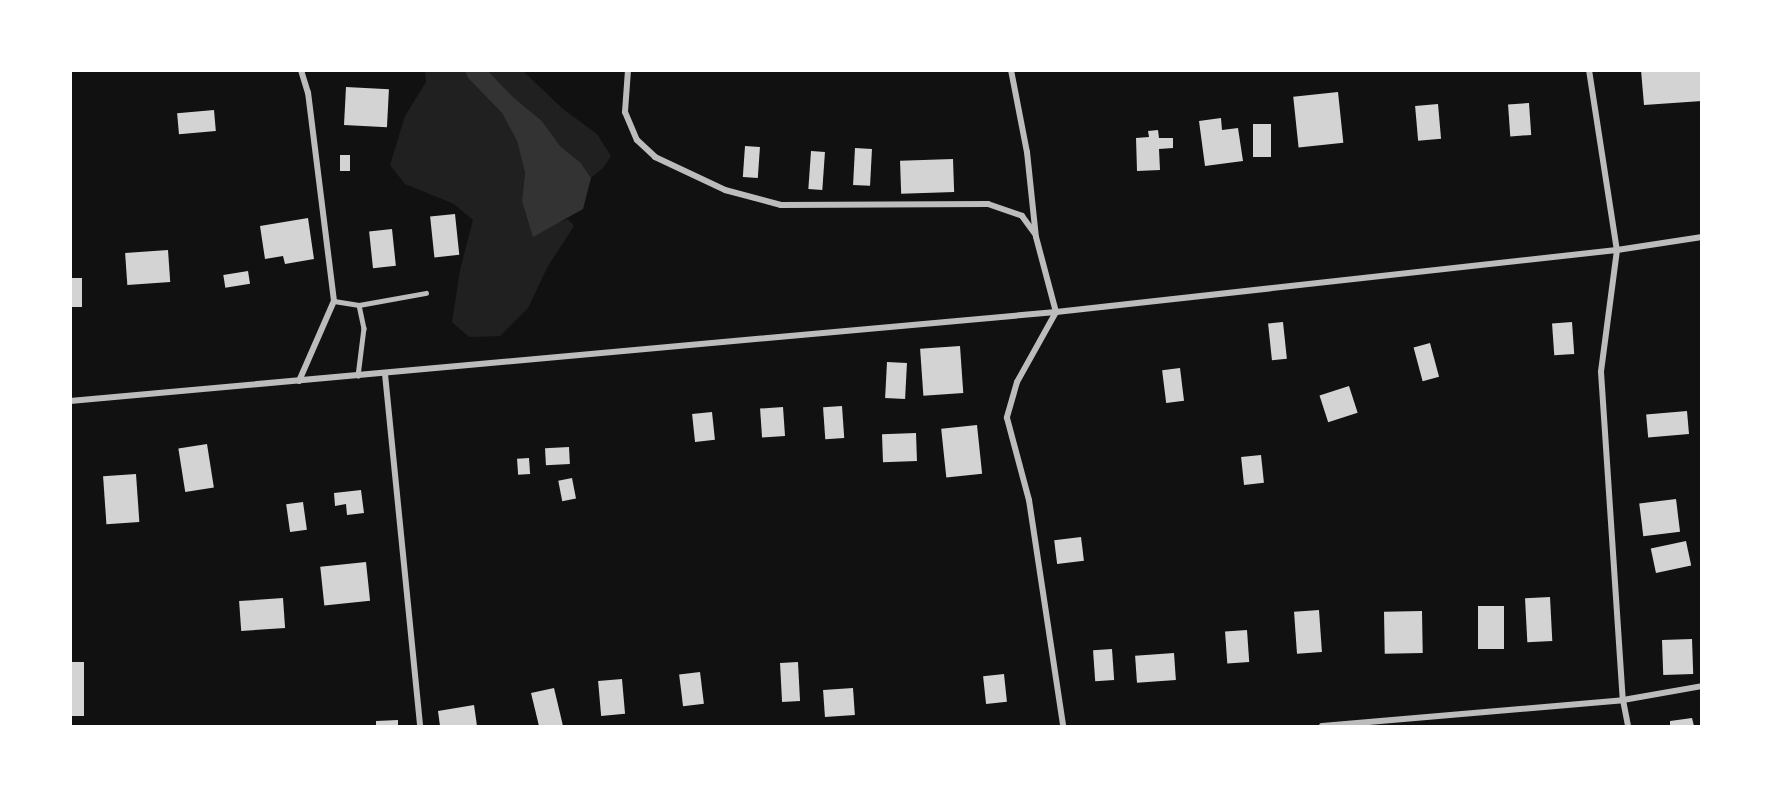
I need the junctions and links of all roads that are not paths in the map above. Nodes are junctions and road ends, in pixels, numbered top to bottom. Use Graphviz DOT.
graph roads {
  1 [pos="302,70"];
  2 [pos="628,70"];
  3 [pos="1011,70"];
  4 [pos="1589,70"];
  5 [pos="1036,237"];
  6 [pos="1701,237"];
  7 [pos="1617,250"];
  8 [pos="426,293"];
  9 [pos="334,301"];
  10 [pos="359,305"];
  11 [pos="1056,312"];
  12 [pos="385,374"];
  13 [pos="358,376"];
  14 [pos="299,381"];
  15 [pos="70,401"];
  16 [pos="1701,686"];
  17 [pos="1623,699"];
  18 [pos="420,726"];
  19 [pos="1063,726"];
  20 [pos="1322,726"];
  21 [pos="1628,726"];
  1 -- 9 [label="street"];
  2 -- 5 [label="street"];
  3 -- 5 [label="street"];
  4 -- 7 [label="street"];
  5 -- 11 [label="street"];
  6 -- 7 [label="street"];
  7 -- 11 [label="street"];
  7 -- 17 [label="street"];
  8 -- 10 [label="lane"];
  9 -- 10 [label="lane"];
  9 -- 14 [label="street"];
  10 -- 13 [label="lane"];
  11 -- 12 [label="street"];
  11 -- 19 [label="street"];
  12 -- 13 [label="street"];
  12 -- 18 [label="street"];
  13 -- 14 [label="street"];
  14 -- 15 [label="street"];
  16 -- 17 [label="street"];
  17 -- 20 [label="street"];
  17 -- 21 [label="street"];
}
